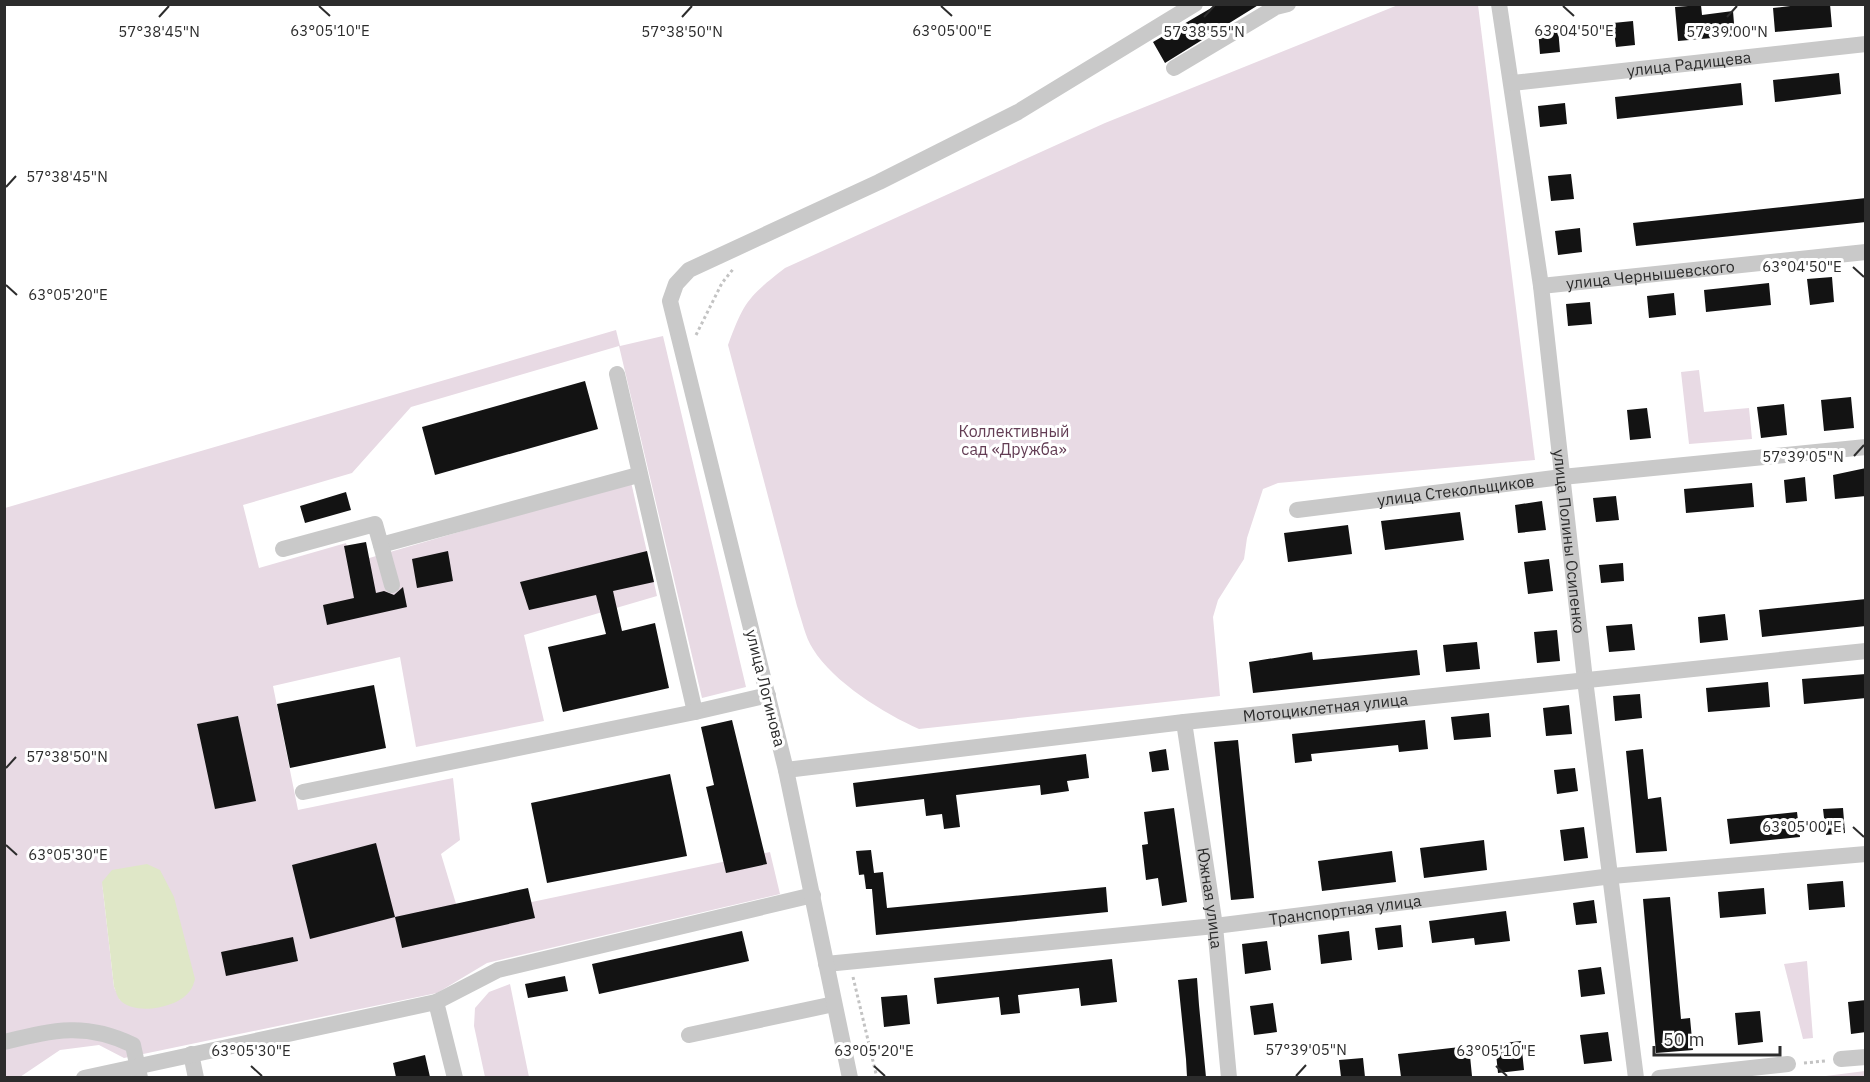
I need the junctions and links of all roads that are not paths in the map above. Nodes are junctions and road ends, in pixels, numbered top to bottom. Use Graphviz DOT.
graph roads {
  1 [pos="1195,4"];
  2 [pos="1288,4"];
  3 [pos="1499,4"];
  4 [pos="1866,44"];
  5 [pos="1174,68"];
  6 [pos="1513,83"];
  7 [pos="1866,252"];
  8 [pos="1541,286"];
  9 [pos="617,374"];
  10 [pos="1866,447"];
  11 [pos="638,475"];
  12 [pos="1562,477"];
  13 [pos="1297,510"];
  14 [pos="381,545"];
  15 [pos="283,549"];
  16 [pos="392,585"];
  17 [pos="1866,651"];
  18 [pos="1585,680"];
  19 [pos="768,695"];
  20 [pos="695,712"];
  21 [pos="1184,722"];
  22 [pos="786,770"];
  23 [pos="303,792"];
  24 [pos="1866,854"];
  25 [pos="1612,876"];
  26 [pos="813,895"];
  27 [pos="1215,926"];
  28 [pos="826,964"];
  29 [pos="436,1002"];
  30 [pos="834,1004"];
  31 [pos="689,1035"];
  32 [pos="4,1042"];
  33 [pos="191,1054"];
  34 [pos="1866,1057"];
  35 [pos="1841,1059"];
  36 [pos="1788,1065"];
  37 [pos="138,1072"];
  38 [pos="84,1077"];
  39 [pos="196,1077"];
  40 [pos="455,1077"];
  41 [pos="850,1077"];
  42 [pos="1229,1077"];
  43 [pos="1636,1077"];
  44 [pos="1659,1077"];
  1 -- 19 [label="street, улица Логинова"];
  2 -- 5 [label="street"];
  3 -- 6 [label="street, улица Полины Осипенко"];
  4 -- 6 [label="street, улица Радищева"];
  6 -- 8 [label="street, улица Полины Осипенко"];
  7 -- 8 [label="street, улица Чернышевского"];
  8 -- 12 [label="street, улица Полины Осипенко"];
  9 -- 11 [label="street"];
  10 -- 12 [label="street, улица Стекольщиков"];
  11 -- 14 [label="street"];
  11 -- 20 [label="street"];
  12 -- 13 [label="street, улица Стекольщиков"];
  12 -- 18 [label="street, улица Полины Осипенко"];
  14 -- 15 [label="street"];
  14 -- 16 [label="street"];
  17 -- 18 [label="street, Мотоциклетная улица"];
  18 -- 21 [label="street, Мотоциклетная улица"];
  18 -- 25 [label="street, улица Полины Осипенко"];
  19 -- 20 [label="street"];
  19 -- 22 [label="street, улица Логинова"];
  20 -- 23 [label="street"];
  21 -- 22 [label="street, Мотоциклетная улица"];
  21 -- 27 [label="street, Южная улица"];
  22 -- 26 [label="street, улица Логинова"];
  24 -- 25 [label="street, Транспортная улица"];
  25 -- 27 [label="street, Транспортная улица"];
  25 -- 43 [label="street, улица Полины Осипенко"];
  26 -- 28 [label="street, улица Логинова"];
  26 -- 29 [label="street"];
  27 -- 28 [label="street, Транспортная улица"];
  27 -- 42 [label="street, Южная улица"];
  28 -- 30 [label="street, улица Логинова"];
  29 -- 33 [label="street"];
  29 -- 40 [label="street"];
  30 -- 31 [label="street"];
  30 -- 41 [label="street, улица Логинова"];
  32 -- 37 [label="street"];
  33 -- 37 [label="street"];
  33 -- 39 [label="street"];
  34 -- 35 [label="street"];
  36 -- 44 [label="street"];
  37 -- 38 [label="street"];
}
